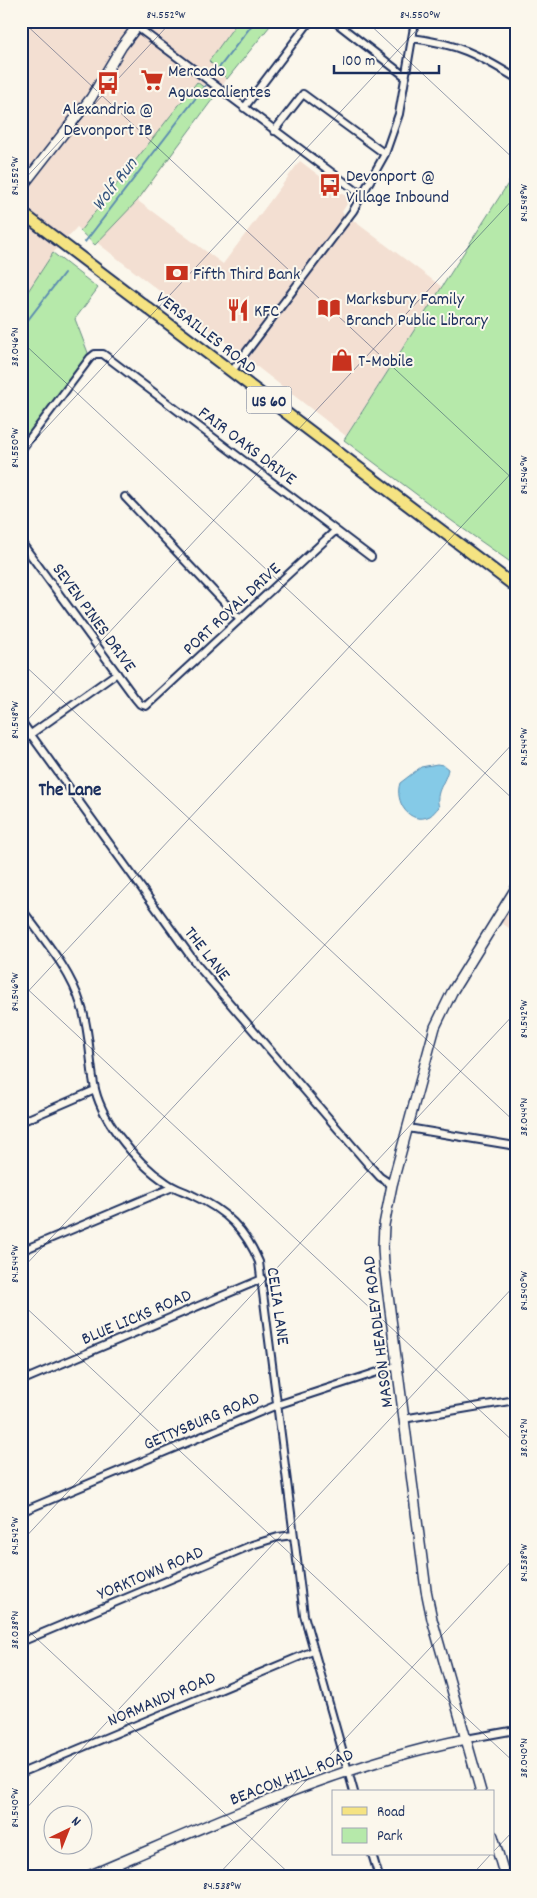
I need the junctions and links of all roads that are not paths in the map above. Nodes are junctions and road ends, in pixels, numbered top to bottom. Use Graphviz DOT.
graph roads {
  1 [pos="310,21"];
  2 [pos="334,21"];
  3 [pos="414,21"];
  4 [pos="136,23"];
  5 [pos="412,38"];
  6 [pos="406,77"];
  7 [pos="516,78"];
  8 [pos="244,108"];
  9 [pos="274,131"];
  10 [pos="385,154"];
  11 [pos="21,188"];
  12 [pos="362,196"];
  13 [pos="21,212"];
  14 [pos="232,371"];
  15 [pos="21,450"];
  16 [pos="125,497"];
  17 [pos="336,531"];
  18 [pos="21,542"];
  19 [pos="371,557"];
  20 [pos="516,587"];
  21 [pos="240,619"];
  22 [pos="117,673"];
  23 [pos="146,706"];
  24 [pos="21,721"];
  25 [pos="30,733"];
  26 [pos="21,741"];
  27 [pos="516,888"];
  28 [pos="21,908"];
  29 [pos="95,1090"];
  30 [pos="21,1122"];
  31 [pos="408,1128"];
  32 [pos="516,1146"];
  33 [pos="392,1185"];
  34 [pos="173,1187"];
  35 [pos="21,1250"];
  36 [pos="262,1279"];
  37 [pos="396,1366"];
  38 [pos="21,1381"];
  39 [pos="516,1400"];
  40 [pos="277,1405"];
  41 [pos="404,1420"];
  42 [pos="21,1512"];
  43 [pos="293,1535"];
  44 [pos="21,1642"];
  45 [pos="313,1651"];
  46 [pos="516,1730"];
  47 [pos="466,1739"];
  48 [pos="348,1770"];
  49 [pos="21,1773"];
  50 [pos="353,1790"];
  51 [pos="480,1790"];
  52 [pos="494,1839"];
  53 [pos="373,1856"];
  54 [pos="86,1877"];
  55 [pos="379,1877"];
  56 [pos="505,1877"];
  1 -- 8 [label="street"];
  2 -- 6 [label="street"];
  3 -- 5 [label="street"];
  4 -- 8 [label="street"];
  4 -- 11 [label="main road"];
  5 -- 6 [label="street"];
  5 -- 7 [label="street"];
  6 -- 10 [label="street"];
  8 -- 9 [label="street"];
  9 -- 10 [label="street"];
  9 -- 12 [label="street"];
  10 -- 12 [label="street"];
  12 -- 14 [label="street"];
  13 -- 14 [label="main road, VERSAILLES ROAD / US 60"];
  14 -- 20 [label="main road, VERSAILLES ROAD / US 60"];
  15 -- 17 [label="street, FAIR OAKS DRIVE"];
  16 -- 21 [label="street"];
  17 -- 19 [label="street, FAIR OAKS DRIVE"];
  17 -- 21 [label="street, PORT ROYAL DRIVE"];
  18 -- 22 [label="street, SEVEN PINES DRIVE"];
  21 -- 23 [label="street, PORT ROYAL DRIVE"];
  22 -- 23 [label="street, SEVEN PINES DRIVE"];
  22 -- 25 [label="street"];
  24 -- 25 [label="street, THE LANE"];
  25 -- 26 [label="street"];
  25 -- 33 [label="street, THE LANE"];
  27 -- 31 [label="main road, MASON HEADLEY ROAD"];
  28 -- 29 [label="street, CELIA LANE"];
  29 -- 30 [label="street"];
  29 -- 34 [label="street, CELIA LANE"];
  31 -- 32 [label="street"];
  31 -- 33 [label="main road, MASON HEADLEY ROAD"];
  33 -- 37 [label="main road, MASON HEADLEY ROAD"];
  34 -- 35 [label="street"];
  34 -- 36 [label="street, CELIA LANE"];
  36 -- 38 [label="street, BLUE LICKS ROAD"];
  36 -- 40 [label="street, CELIA LANE"];
  37 -- 40 [label="street, GETTYSBURG ROAD"];
  37 -- 41 [label="main road, MASON HEADLEY ROAD"];
  39 -- 41 [label="street"];
  40 -- 42 [label="street, GETTYSBURG ROAD"];
  40 -- 43 [label="street, CELIA LANE"];
  41 -- 47 [label="main road, MASON HEADLEY ROAD"];
  43 -- 44 [label="street, YORKTOWN ROAD"];
  43 -- 45 [label="street, CELIA LANE"];
  45 -- 48 [label="street, CELIA LANE"];
  45 -- 49 [label="street, NORMANDY ROAD"];
  46 -- 47 [label="street, BEACON HILL ROAD"];
  47 -- 48 [label="main road, BEACON HILL ROAD"];
  47 -- 51 [label="main road, MASON HEADLEY ROAD"];
  48 -- 50 [label="street, CELIA LANE"];
  48 -- 54 [label="main road, BEACON HILL ROAD"];
  52 -- 56 [label="main road"];
  53 -- 55 [label="street"];
}
